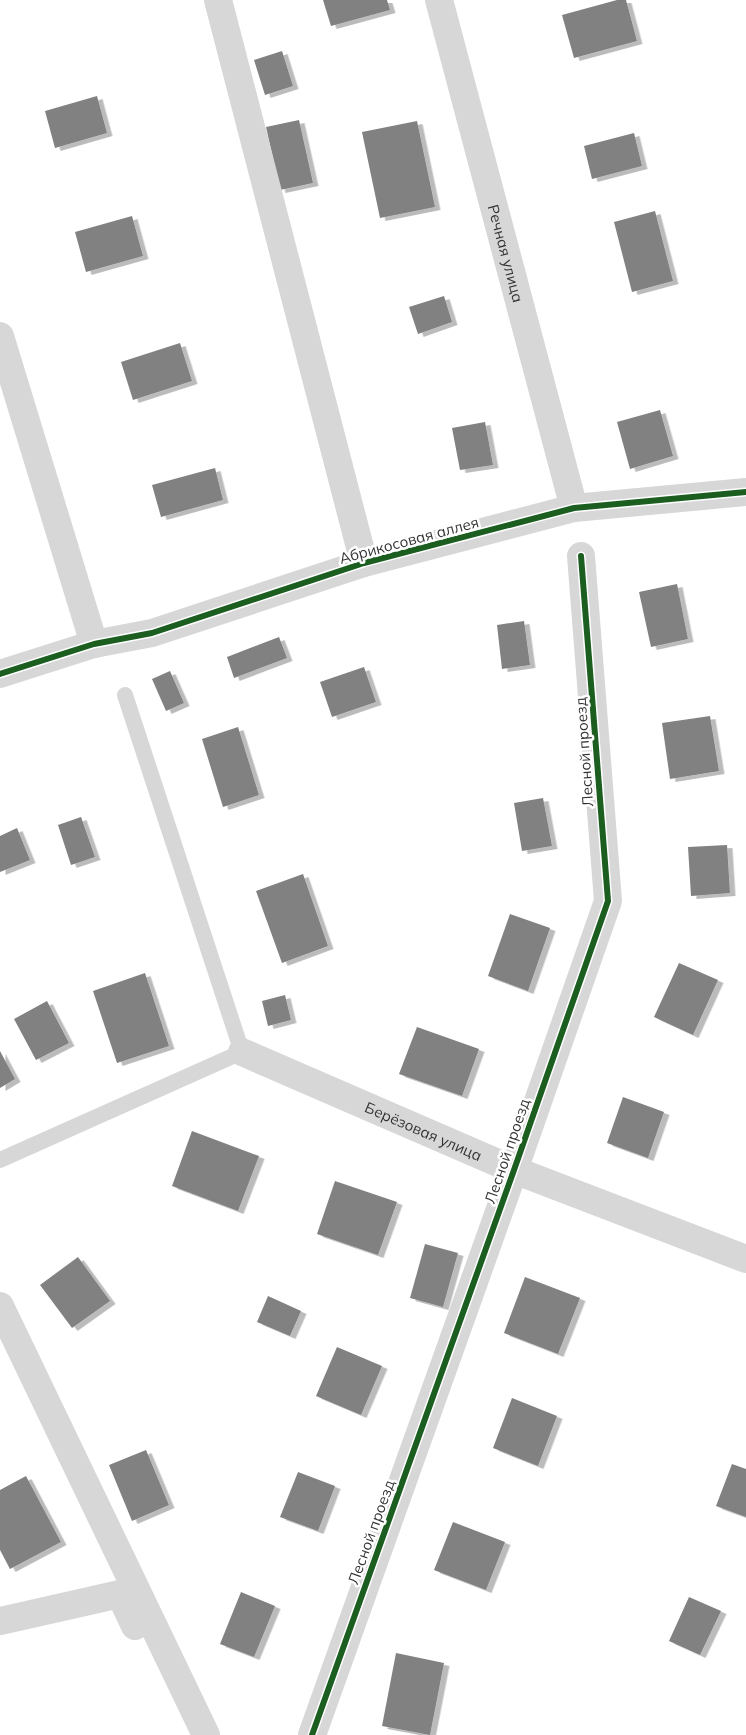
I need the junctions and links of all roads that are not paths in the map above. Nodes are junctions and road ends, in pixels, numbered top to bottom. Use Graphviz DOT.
graph roads {
  1 [pos="218,0"];
  2 [pos="439,0"];
  3 [pos="0,336"];
  4 [pos="746,492"];
  5 [pos="574,508"];
  6 [pos="581,556"];
  7 [pos="364,563"];
  8 [pos="94,644"];
  9 [pos="0,674"];
  10 [pos="125,695"];
  11 [pos="242,1052"];
  12 [pos="0,1160"];
  13 [pos="514,1170"];
  14 [pos="746,1259"];
  15 [pos="0,1306"];
  16 [pos="0,1621"];
  17 [pos="188,1735"];
  18 [pos="206,1735"];
  19 [pos="312,1735"];
  1 -- 7 [label="street"];
  2 -- 5 [label="street, Речная улица"];
  3 -- 8 [label="street"];
  4 -- 5 [label="street, Абрикосовая аллея"];
  5 -- 7 [label="street, Абрикосовая аллея"];
  6 -- 13 [label="street, Лесной проезд"];
  7 -- 8 [label="street, Абрикосовая аллея"];
  8 -- 9 [label="street, Абрикосовая аллея"];
  10 -- 11 [label="lane"];
  11 -- 12 [label="lane"];
  11 -- 13 [label="street, Берёзовая улица"];
  13 -- 14 [label="street, Берёзовая улица"];
  13 -- 19 [label="street, Лесной проезд"];
  15 -- 18 [label="street"];
  16 -- 17 [label="street"];
}
